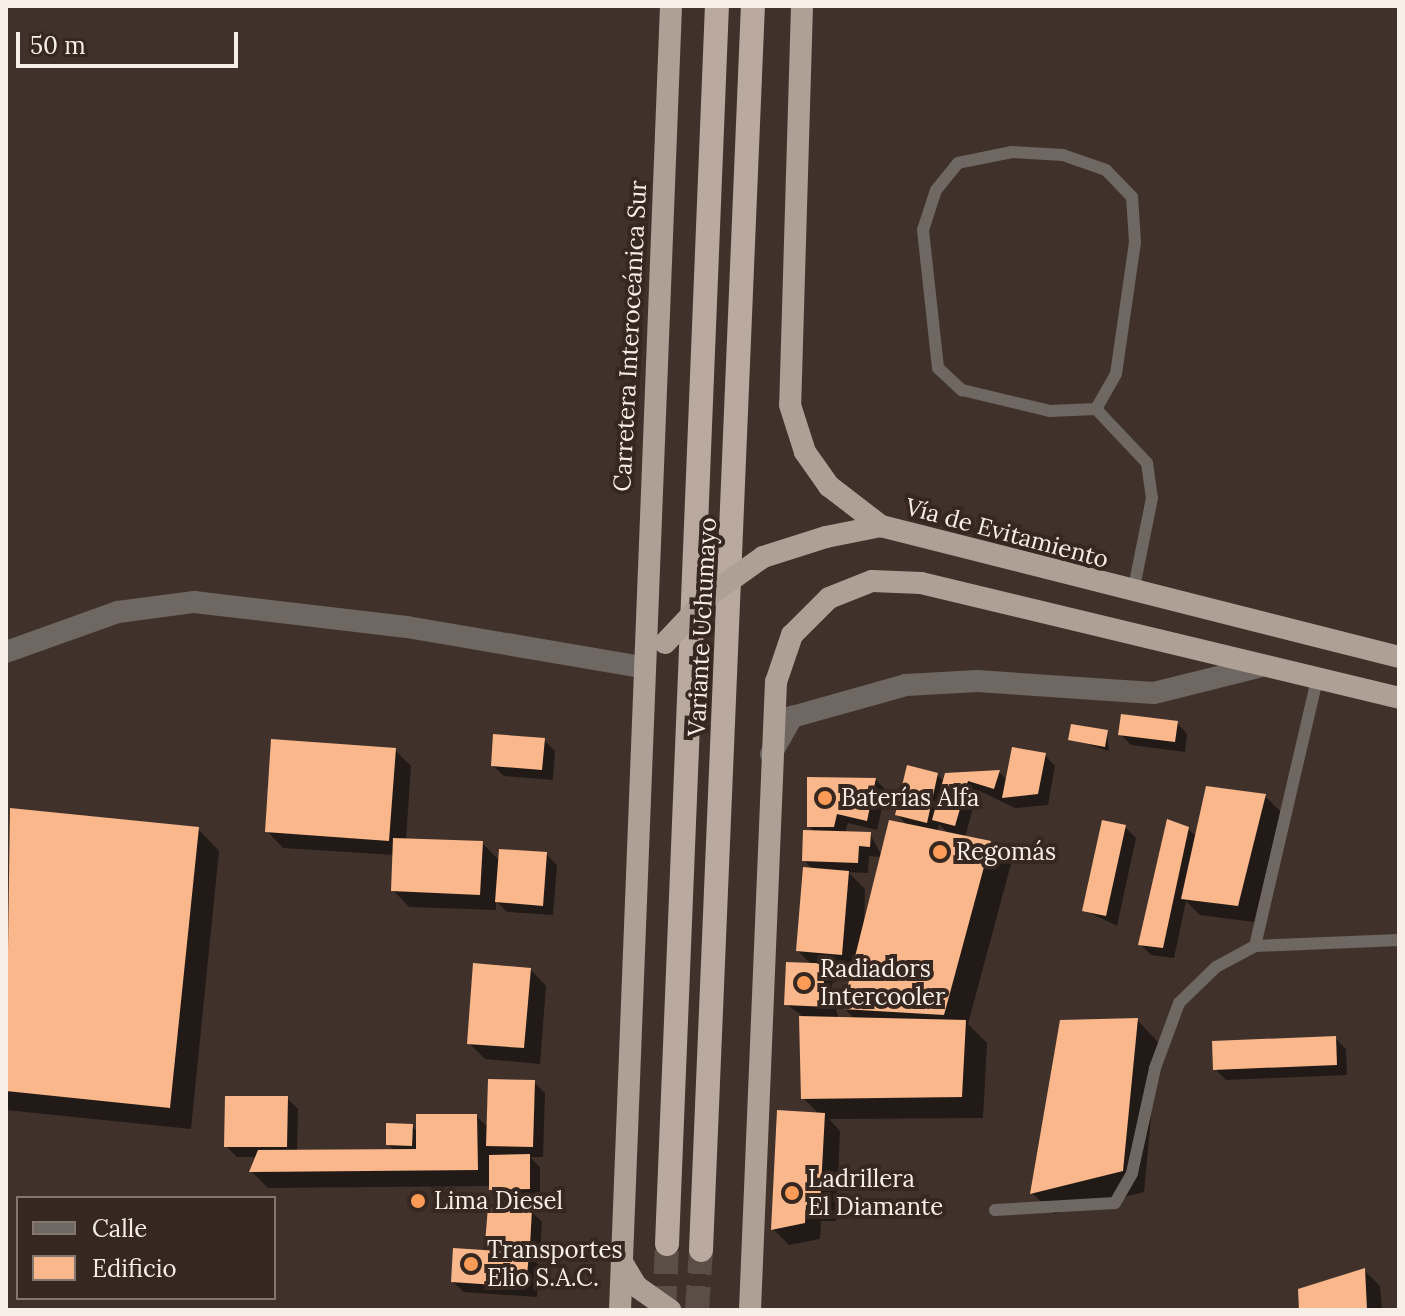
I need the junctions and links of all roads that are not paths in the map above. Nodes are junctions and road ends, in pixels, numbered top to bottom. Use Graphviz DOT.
graph roads {
  1 [pos="671,6"];
  2 [pos="717,6"];
  3 [pos="753,6"];
  4 [pos="802,6"];
  5 [pos="1096,409"];
  6 [pos="881,526"];
  7 [pos="1133,592"];
  8 [pos="6,652"];
  9 [pos="1399,657"];
  10 [pos="641,667"];
  11 [pos="1258,667"];
  12 [pos="1317,679"];
  13 [pos="1399,698"];
  14 [pos="768,759"];
  15 [pos="1399,940"];
  16 [pos="1255,946"];
  17 [pos="995,1210"];
  18 [pos="667,1244"];
  19 [pos="701,1250"];
  20 [pos="623,1264"];
  21 [pos="751,1309"];
  22 [pos="620,1310"];
  23 [pos="670,1310"];
  1 -- 10 [label="highway, Carretera Interoceánica Sur"];
  2 -- 18 [label="highway, Variante Uchumayo"];
  3 -- 19 [label="highway, Variante Uchumayo"];
  4 -- 6 [label="highway"];
  5 -- 5 [label="lane"];
  5 -- 7 [label="lane"];
  6 -- 7 [label="highway, Vía de Evitamiento"];
  6 -- 10 [label="highway, Vía de Evitamiento, bridge"];
  7 -- 9 [label="highway, Vía de Evitamiento"];
  8 -- 10 [label="street"];
  10 -- 20 [label="highway"];
  11 -- 12 [label="highway"];
  11 -- 14 [label="street"];
  11 -- 14 [label="highway"];
  12 -- 13 [label="highway"];
  12 -- 16 [label="lane"];
  14 -- 21 [label="highway"];
  15 -- 16 [label="lane"];
  16 -- 17 [label="lane"];
  20 -- 22 [label="highway"];
  20 -- 23 [label="highway"];
}
